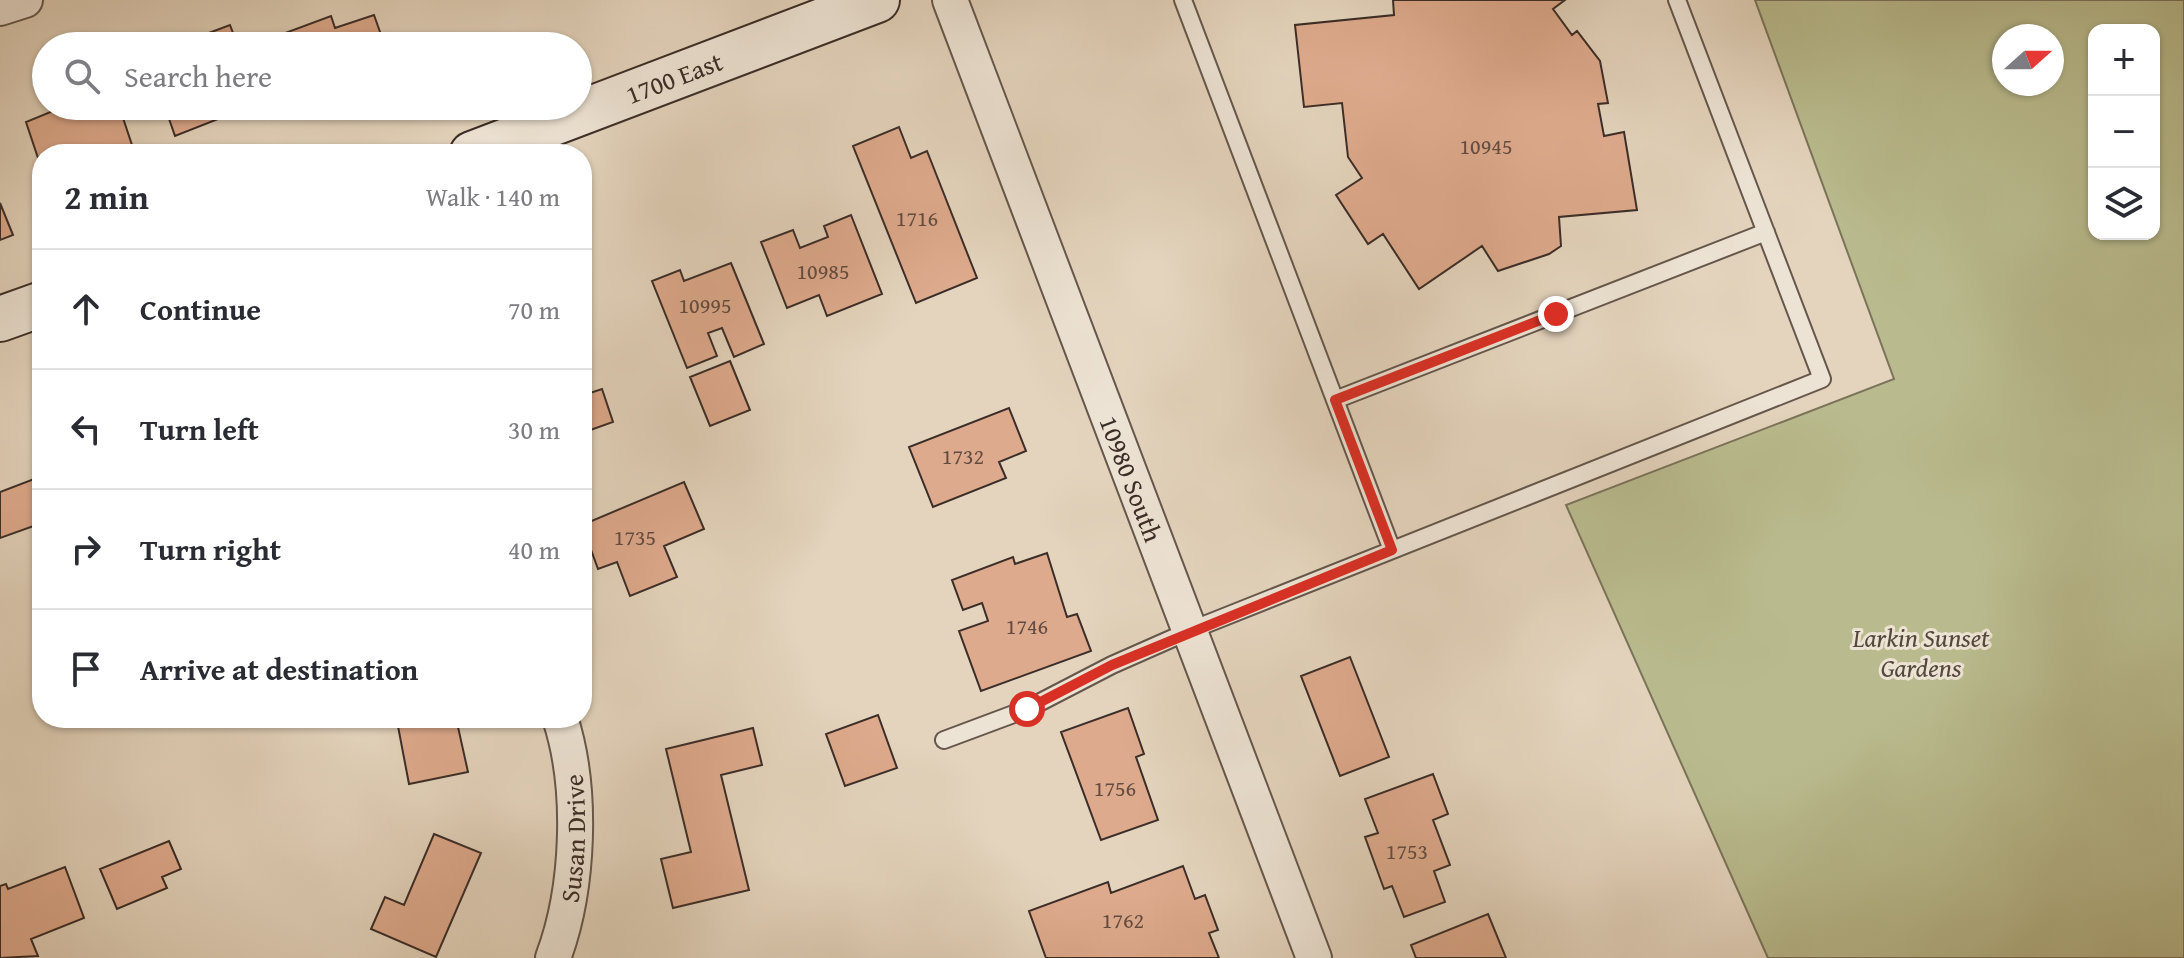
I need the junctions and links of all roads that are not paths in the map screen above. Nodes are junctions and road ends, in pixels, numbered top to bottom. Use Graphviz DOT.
graph roads {
  1 [pos="25,0"];
  2 [pos="877,0"];
  3 [pos="950,0"];
  4 [pos="1183,0"];
  5 [pos="1677,0"];
  6 [pos="0,8"];
  7 [pos="592,108"];
  8 [pos="561,120"];
  9 [pos="498,144"];
  10 [pos="1766,232"];
  11 [pos="32,308"];
  12 [pos="0,319"];
  13 [pos="1335,400"];
  14 [pos="1392,550"];
  15 [pos="1189,631"];
  16 [pos="562,728"];
  17 [pos="944,740"];
  18 [pos="553,958"];
  19 [pos="1314,958"];
  1 -- 6 [label="street"];
  2 -- 7 [label="main road, 1700 East"];
  3 -- 15 [label="street, 10980 South"];
  4 -- 13 [label="lane"];
  5 -- 10 [label="lane"];
  8 -- 9 [label="main road, 1700 East"];
  10 -- 13 [label="lane"];
  10 -- 14 [label="lane"];
  11 -- 12 [label="main road"];
  13 -- 14 [label="lane"];
  14 -- 15 [label="lane"];
  15 -- 17 [label="lane"];
  15 -- 19 [label="street, 10980 South"];
  16 -- 18 [label="street, Susan Drive"];
}
